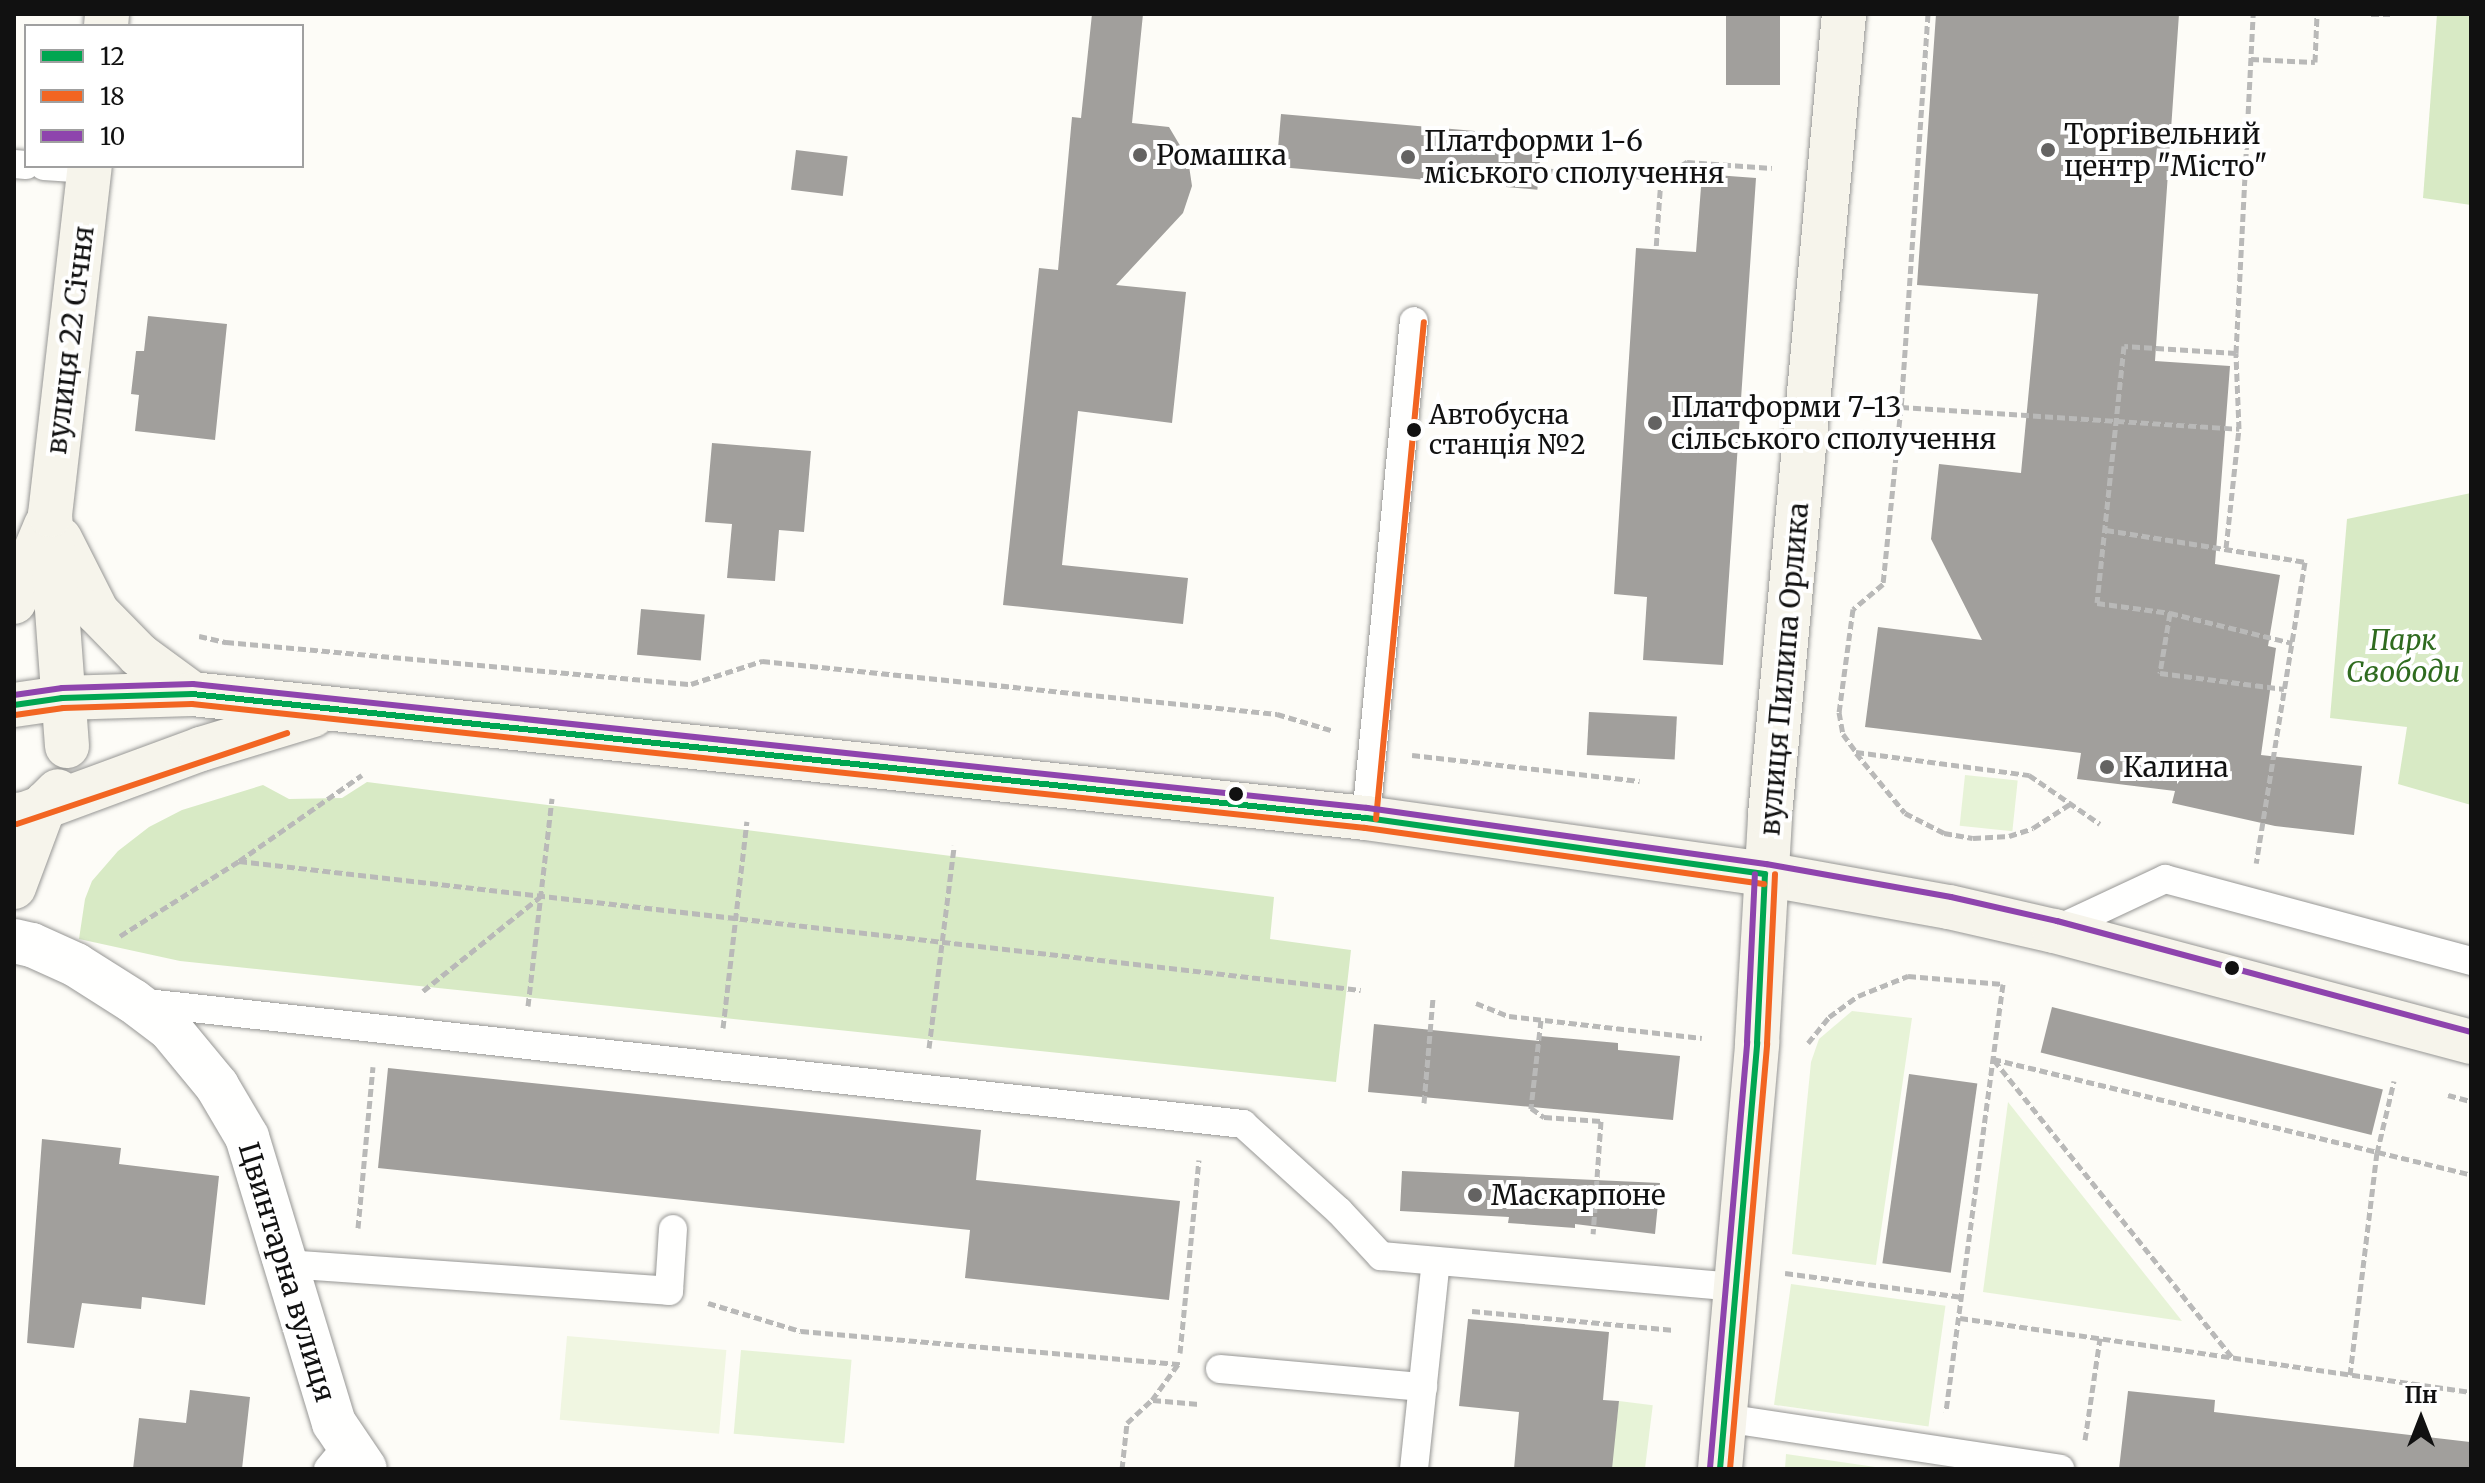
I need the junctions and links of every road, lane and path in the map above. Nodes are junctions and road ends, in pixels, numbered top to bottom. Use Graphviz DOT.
graph roads {
  1 [pos="1844,14"];
  2 [pos="1928,14"];
  3 [pos="2253,14"];
  4 [pos="2317,14"];
  5 [pos="2371,14"];
  6 [pos="2390,14"];
  7 [pos="2251,59"];
  8 [pos="90,168"];
  9 [pos="1772,168"];
  10 [pos="1539,170"];
  11 [pos="1661,178"];
  12 [pos="1656,249"];
  13 [pos="1414,321"];
  14 [pos="2236,353"];
  15 [pos="1901,407"];
  16 [pos="2118,422"];
  17 [pos="2239,429"];
  18 [pos="50,515"];
  19 [pos="2106,530"];
  20 [pos="2226,548"];
  21 [pos="14,602"];
  22 [pos="2170,613"];
  23 [pos="190,634"];
  24 [pos="2292,643"];
  25 [pos="2284,689"];
  26 [pos="192,694"];
  27 [pos="62,698"];
  28 [pos="14,705"];
  29 [pos="330,710"];
  30 [pos="1373,743"];
  31 [pos="67,746"];
  32 [pos="1856,752"];
  33 [pos="362,775"];
  34 [pos="1640,781"];
  35 [pos="552,798"];
  36 [pos="2070,804"];
  37 [pos="30,810"];
  38 [pos="1366,818"];
  39 [pos="747,821"];
  40 [pos="2100,824"];
  41 [pos="954,846"];
  42 [pos="239,861"];
  43 [pos="2256,867"];
  44 [pos="1765,874"];
  45 [pos="14,887"];
  46 [pos="540,896"];
  47 [pos="736,919"];
  48 [pos="2054,931"];
  49 [pos="14,941"];
  50 [pos="942,942"];
  51 [pos="2471,961"];
  52 [pos="76,965"];
  53 [pos="1361,990"];
  54 [pos="1433,998"];
  55 [pos="133,1001"];
  56 [pos="1476,1003"];
  57 [pos="1541,1020"];
  58 [pos="377,1028"];
  59 [pos="1702,1038"];
  60 [pos="2471,1042"];
  61 [pos="524,1043"];
  62 [pos="1806,1048"];
  63 [pos="1993,1059"];
  64 [pos="719,1065"];
  65 [pos="2394,1081"];
  66 [pos="924,1089"];
  67 [pos="2448,1095"];
  68 [pos="2471,1101"];
  69 [pos="1424,1103"];
  70 [pos="1203,1119"];
  71 [pos="2377,1153"];
  72 [pos="2471,1175"];
  73 [pos="673,1229"];
  74 [pos="1782,1257"];
  75 [pos="1436,1261"];
  76 [pos="285,1264"];
  77 [pos="1591,1274"];
  78 [pos="1735,1287"];
  79 [pos="669,1291"];
  80 [pos="1962,1297"];
  81 [pos="1431,1307"];
  82 [pos="1960,1318"];
  83 [pos="1674,1330"];
  84 [pos="2100,1338"];
  85 [pos="2232,1357"];
  86 [pos="1145,1360"];
  87 [pos="1220,1369"];
  88 [pos="2350,1375"];
  89 [pos="1423,1387"];
  90 [pos="2471,1392"];
  91 [pos="1724,1418"];
  92 [pos="1940,1452"];
  93 [pos="347,1461"];
  94 [pos="2072,1462"];
  95 [pos="1118,1469"];
  96 [pos="1414,1469"];
  97 [pos="1720,1469"];
  1 -- 44 [label="main road, вулиця Пилипа Орлика"];
  2 -- 15 [label="path"];
  3 -- 7 [label="path"];
  4 -- 7 [label="path"];
  5 -- 6 [label="path"];
  7 -- 14 [label="path"];
  8 -- 18 [label="main road, вулиця 22 Січня"];
  9 -- 11 [label="path"];
  10 -- 11 [label="path"];
  11 -- 12 [label="path"];
  13 -- 30 [label="lane"];
  14 -- 16 [label="path"];
  14 -- 17 [label="path"];
  15 -- 16 [label="path"];
  15 -- 32 [label="path"];
  16 -- 17 [label="path"];
  16 -- 19 [label="path"];
  17 -- 20 [label="path"];
  18 -- 21 [label="main road"];
  18 -- 26 [label="main road"];
  18 -- 27 [label="main road"];
  19 -- 20 [label="path"];
  19 -- 22 [label="path"];
  20 -- 24 [label="path"];
  22 -- 24 [label="path"];
  22 -- 25 [label="path"];
  23 -- 30 [label="path"];
  24 -- 25 [label="path"];
  25 -- 43 [label="path"];
  26 -- 27 [label="main road"];
  26 -- 29 [label="main road"];
  27 -- 28 [label="main road"];
  27 -- 31 [label="main road"];
  28 -- 31 [label="main road"];
  29 -- 37 [label="main road"];
  29 -- 38 [label="main road"];
  30 -- 34 [label="path"];
  30 -- 38 [label="lane"];
  31 -- 37 [label="main road"];
  32 -- 36 [label="path"];
  32 -- 36 [label="path"];
  33 -- 42 [label="path"];
  35 -- 46 [label="path"];
  36 -- 40 [label="path"];
  37 -- 45 [label="main road"];
  38 -- 44 [label="main road"];
  39 -- 47 [label="path"];
  41 -- 50 [label="path"];
  42 -- 46 [label="path"];
  42 -- 52 [label="path"];
  44 -- 48 [label="main road"];
  44 -- 78 [label="main road, вулиця Пилипа Орлика"];
  46 -- 47 [label="path"];
  46 -- 58 [label="path"];
  46 -- 61 [label="path"];
  47 -- 50 [label="path"];
  47 -- 64 [label="path"];
  48 -- 51 [label="lane"];
  48 -- 60 [label="main road"];
  49 -- 52 [label="street, Цвинтарна вулиця"];
  50 -- 53 [label="path"];
  50 -- 66 [label="path"];
  52 -- 55 [label="street, Цвинтарна вулиця"];
  54 -- 69 [label="path"];
  55 -- 58 [label="lane"];
  55 -- 76 [label="street, Цвинтарна вулиця"];
  56 -- 57 [label="path"];
  57 -- 59 [label="path"];
  57 -- 77 [label="path"];
  58 -- 61 [label="lane"];
  61 -- 64 [label="lane"];
  62 -- 63 [label="path"];
  63 -- 71 [label="path"];
  63 -- 80 [label="path"];
  63 -- 85 [label="path"];
  64 -- 66 [label="lane"];
  65 -- 71 [label="path"];
  66 -- 70 [label="lane"];
  67 -- 68 [label="path"];
  70 -- 75 [label="lane"];
  70 -- 95 [label="path"];
  71 -- 72 [label="path"];
  71 -- 88 [label="path"];
  73 -- 79 [label="lane"];
  74 -- 80 [label="path"];
  75 -- 77 [label="lane"];
  75 -- 81 [label="lane"];
  76 -- 79 [label="lane"];
  76 -- 93 [label="street, Цвинтарна вулиця"];
  77 -- 78 [label="lane"];
  78 -- 91 [label="main road, вулиця Пилипа Орлика"];
  79 -- 86 [label="path"];
  80 -- 82 [label="path"];
  81 -- 83 [label="path"];
  81 -- 89 [label="lane"];
  82 -- 84 [label="path"];
  82 -- 92 [label="path"];
  84 -- 85 [label="path"];
  84 -- 94 [label="path"];
  85 -- 88 [label="path"];
  87 -- 89 [label="lane"];
  88 -- 90 [label="path"];
  89 -- 96 [label="lane"];
  91 -- 92 [label="lane"];
  91 -- 97 [label="main road, вулиця Пилипа Орлика"];
  92 -- 94 [label="lane"];
}
